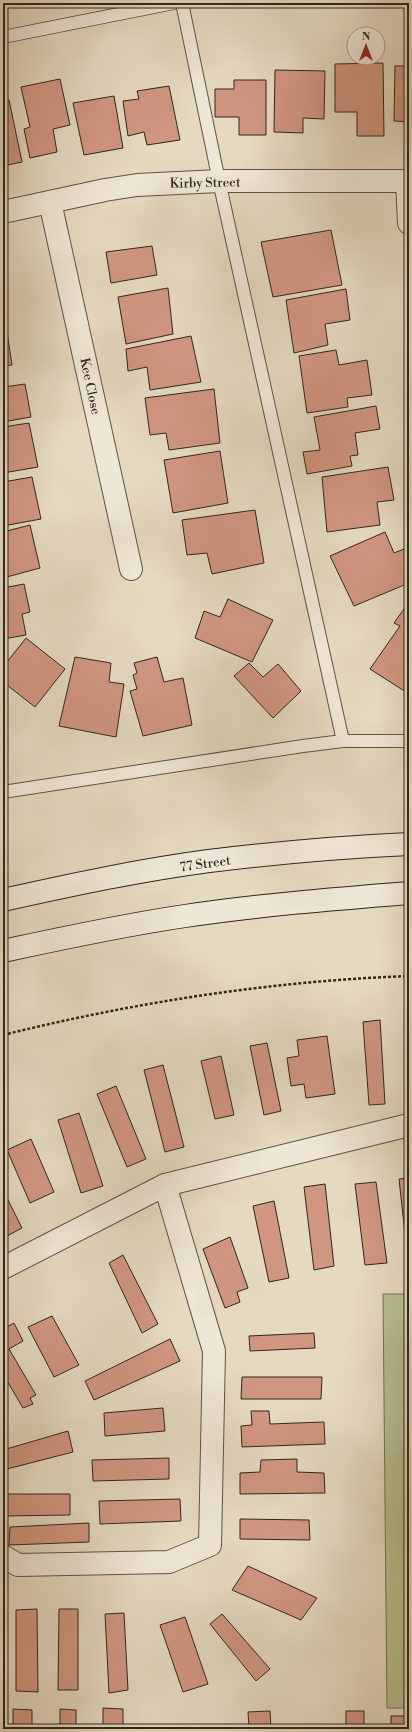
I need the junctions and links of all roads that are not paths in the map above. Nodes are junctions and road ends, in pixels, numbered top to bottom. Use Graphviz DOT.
graph roads {
  1 [pos="174,3"];
  2 [pos="182,3"];
  3 [pos="3,37"];
  4 [pos="219,181"];
  5 [pos="408,181"];
  6 [pos="50,202"];
  7 [pos="3,212"];
  8 [pos="409,223"];
  9 [pos="131,569"];
  10 [pos="343,741"];
  11 [pos="409,741"];
  12 [pos="3,792"];
  13 [pos="409,844"];
  14 [pos="409,893"];
  15 [pos="3,900"];
  16 [pos="3,950"];
  17 [pos="409,1125"];
  18 [pos="165,1185"];
  19 [pos="3,1268"];
  20 [pos="3,1556"];
  1 -- 3 [label="lane"];
  2 -- 4 [label="lane"];
  4 -- 5 [label="street, Kirby Street"];
  4 -- 6 [label="street, Kirby Street"];
  4 -- 10 [label="lane"];
  5 -- 8 [label="street"];
  6 -- 7 [label="street, Kirby Street"];
  6 -- 9 [label="street, Kee Close"];
  10 -- 11 [label="lane"];
  10 -- 12 [label="lane"];
  13 -- 15 [label="street, 77 Street"];
  14 -- 16 [label="street"];
  17 -- 18 [label="street"];
  18 -- 19 [label="street"];
  18 -- 20 [label="street"];
}
